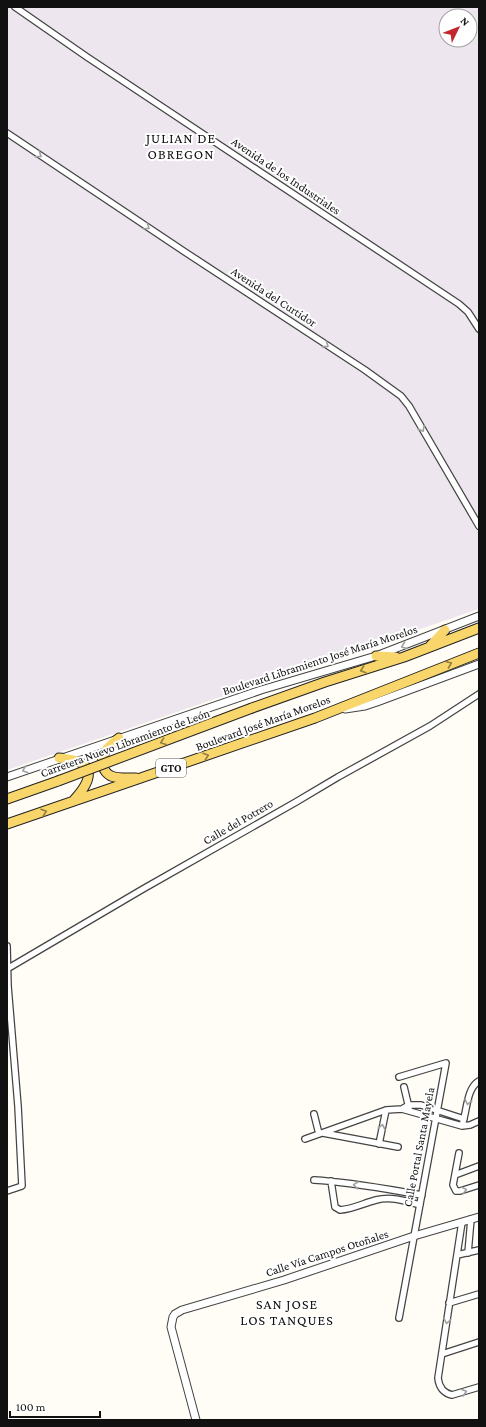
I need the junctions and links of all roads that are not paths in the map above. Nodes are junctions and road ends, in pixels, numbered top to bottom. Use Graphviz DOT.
graph roads {
  1 [pos="14,7"];
  2 [pos="7,133"];
  3 [pos="479,329"];
  4 [pos="479,526"];
  5 [pos="479,616"];
  6 [pos="479,628"];
  7 [pos="446,630"];
  8 [pos="429,648"];
  9 [pos="479,653"];
  10 [pos="376,656"];
  11 [pos="404,657"];
  12 [pos="479,664"];
  13 [pos="479,694"];
  14 [pos="252,708"];
  15 [pos="335,710"];
  16 [pos="119,738"];
  17 [pos="59,758"];
  18 [pos="7,777"];
  19 [pos="143,778"];
  20 [pos="7,799"];
  21 [pos="74,801"];
  22 [pos="7,824"];
  23 [pos="7,946"];
  24 [pos="7,968"];
  25 [pos="399,1077"];
  26 [pos="479,1081"];
  27 [pos="404,1087"];
  28 [pos="409,1105"];
  29 [pos="402,1109"];
  30 [pos="386,1110"];
  31 [pos="438,1111"];
  32 [pos="409,1112"];
  33 [pos="314,1114"];
  34 [pos="436,1119"];
  35 [pos="464,1119"];
  36 [pos="479,1120"];
  37 [pos="343,1124"];
  38 [pos="462,1126"];
  39 [pos="321,1133"];
  40 [pos="343,1137"];
  41 [pos="305,1139"];
  42 [pos="379,1144"];
  43 [pos="398,1147"];
  44 [pos="460,1153"];
  45 [pos="479,1166"];
  46 [pos="455,1175"];
  47 [pos="314,1180"];
  48 [pos="332,1181"];
  49 [pos="479,1185"];
  50 [pos="378,1188"];
  51 [pos="7,1191"];
  52 [pos="422,1195"];
  53 [pos="376,1200"];
  54 [pos="420,1205"];
  55 [pos="479,1217"];
  56 [pos="471,1219"];
  57 [pos="462,1222"];
  58 [pos="414,1236"];
  59 [pos="479,1250"];
  60 [pos="468,1253"];
  61 [pos="457,1255"];
  62 [pos="479,1294"];
  63 [pos="449,1303"];
  64 [pos="399,1318"];
  65 [pos="479,1342"];
  66 [pos="442,1354"];
  67 [pos="479,1387"];
  68 [pos="196,1420"];
  1 -- 3 [label="street, Avenida de los Industriales"];
  2 -- 4 [label="street, Avenida del Curtidor, one-way"];
  5 -- 7 [label="street, Boulevard Libramiento José María Morelos"];
  6 -- 8 [label="main road, Boulevard José María Morelos / GTO"];
  7 -- 8 [label="main road"];
  7 -- 10 [label="street, Boulevard Libramiento José María Morelos, one-way"];
  8 -- 11 [label="main road, Boulevard José María Morelos / GTO"];
  15 -- 9 [label="main road, Boulevard José María Morelos / GTO, one-way"];
  10 -- 11 [label="main road"];
  10 -- 16 [label="street, Boulevard Libramiento José María Morelos"];
  11 -- 14 [label="main road, Boulevard José María Morelos / GTO, one-way"];
  12 -- 15 [label="street"];
  13 -- 24 [label="street, Calle del Potrero"];
  14 -- 20 [label="main road, Carretera Nuevo Libramiento de León / GTO, one-way, bridge"];
  19 -- 15 [label="main road, Boulevard José María Morelos / GTO, one-way"];
  16 -- 17 [label="street, Boulevard Libramiento José María Morelos"];
  16 -- 19 [label="main road"];
  17 -- 18 [label="street, Boulevard Libramiento José María Morelos, one-way"];
  17 -- 21 [label="main road"];
  19 -- 21 [label="main road, Boulevard José María Morelos / GTO"];
  22 -- 21 [label="main road, Boulevard José María Morelos / GTO, one-way"];
  23 -- 24 [label="street"];
  24 -- 51 [label="street"];
  25 -- 31 [label="street, Calle Portal Santa Mayela"];
  26 -- 35 [label="street, one-way"];
  27 -- 28 [label="street"];
  28 -- 29 [label="street"];
  28 -- 31 [label="street"];
  28 -- 32 [label="street"];
  29 -- 30 [label="street"];
  29 -- 32 [label="street"];
  30 -- 37 [label="street"];
  42 -- 30 [label="street, one-way"];
  31 -- 34 [label="street, Calle Portal Santa Mayela"];
  31 -- 35 [label="street"];
  32 -- 34 [label="street"];
  33 -- 39 [label="street"];
  34 -- 38 [label="street"];
  34 -- 52 [label="street, Calle Portal Santa Mayela"];
  35 -- 38 [label="street"];
  36 -- 38 [label="street"];
  37 -- 39 [label="street"];
  37 -- 40 [label="street"];
  39 -- 40 [label="street"];
  39 -- 41 [label="street"];
  40 -- 42 [label="street"];
  42 -- 43 [label="street"];
  44 -- 46 [label="street"];
  45 -- 46 [label="street"];
  46 -- 49 [label="street, one-way"];
  47 -- 48 [label="street"];
  50 -- 48 [label="street, one-way"];
  48 -- 53 [label="street"];
  50 -- 52 [label="street"];
  50 -- 53 [label="street"];
  52 -- 54 [label="street, Calle Portal Santa Mayela"];
  53 -- 54 [label="street"];
  54 -- 58 [label="street, Calle Portal Santa Mayela"];
  55 -- 56 [label="street, Calle Vía Campos Otoñales"];
  56 -- 57 [label="street, Calle Vía Campos Otoñales"];
  56 -- 60 [label="street"];
  57 -- 58 [label="street, Calle Vía Campos Otoñales"];
  57 -- 61 [label="street"];
  58 -- 64 [label="street, Calle Portal Santa Mayela"];
  58 -- 68 [label="street, Calle Vía Campos Otoñales"];
  59 -- 60 [label="street"];
  60 -- 61 [label="street"];
  61 -- 63 [label="street"];
  62 -- 63 [label="street"];
  63 -- 66 [label="street, one-way"];
  65 -- 66 [label="street"];
  66 -- 67 [label="street, one-way"];
}
